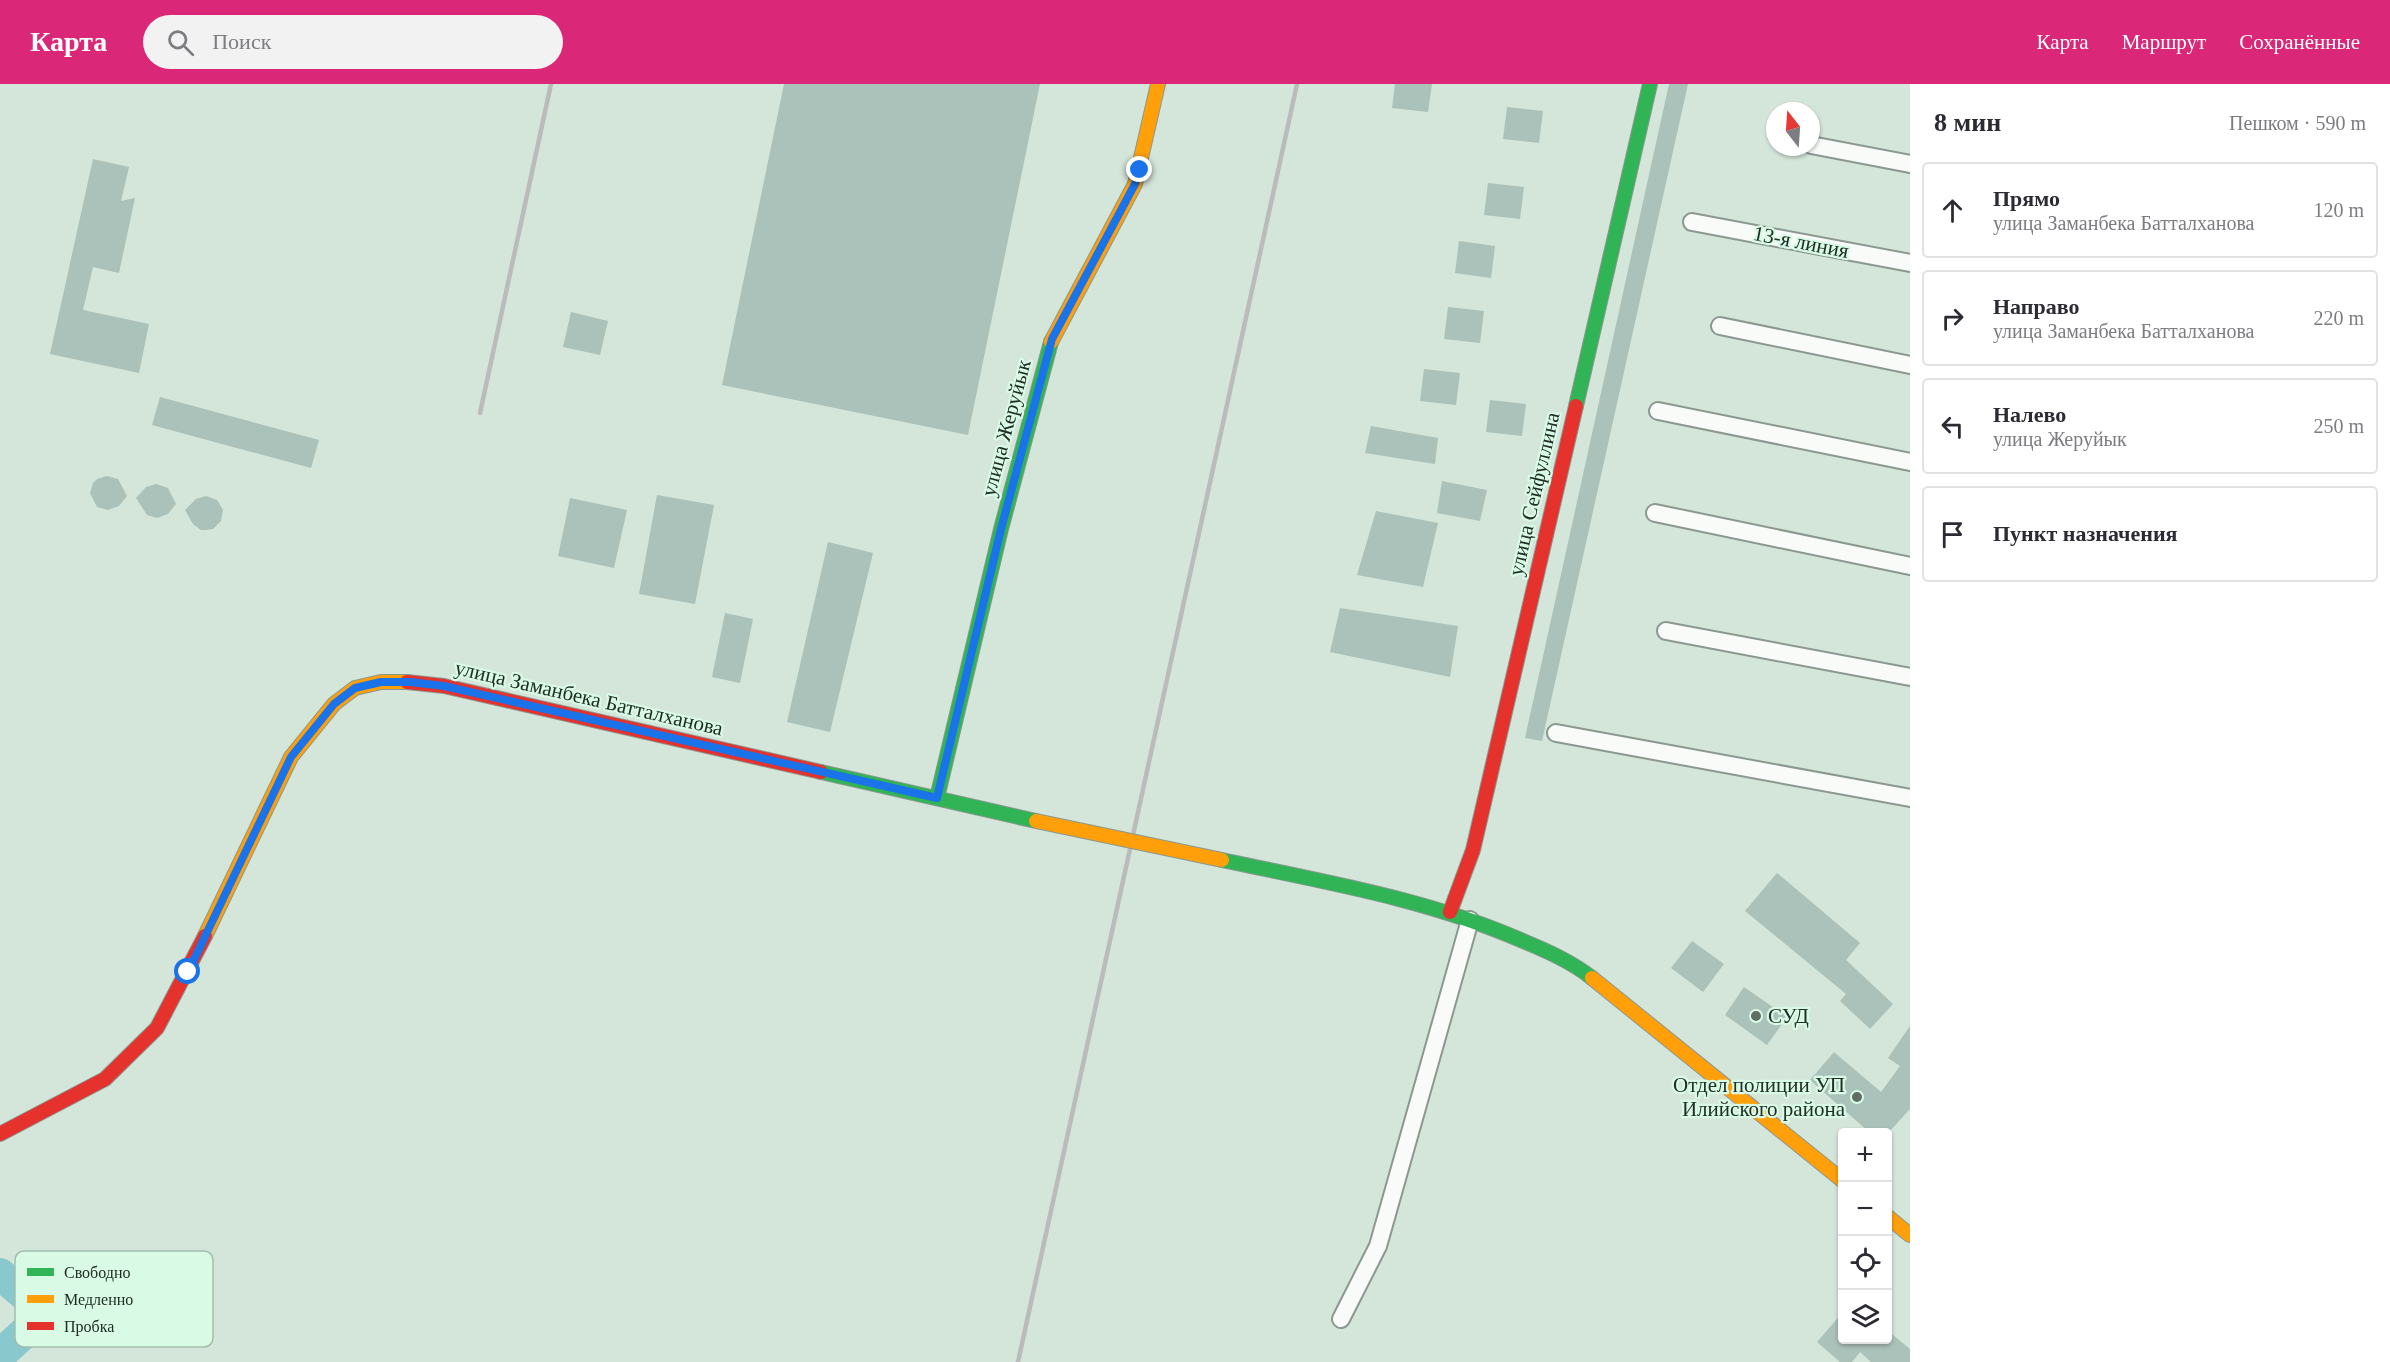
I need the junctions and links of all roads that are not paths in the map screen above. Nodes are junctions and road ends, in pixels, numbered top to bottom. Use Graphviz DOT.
graph roads {
  1 [pos="1158,84"];
  2 [pos="1650,84"];
  3 [pos="1820,147"];
  4 [pos="1910,164"];
  5 [pos="1692,222"];
  6 [pos="1910,263"];
  7 [pos="1720,326"];
  8 [pos="1910,364"];
  9 [pos="1658,411"];
  10 [pos="1910,462"];
  11 [pos="1655,513"];
  12 [pos="1910,566"];
  13 [pos="1666,631"];
  14 [pos="1910,677"];
  15 [pos="1556,732"];
  16 [pos="937,798"];
  17 [pos="1910,798"];
  18 [pos="1450,912"];
  19 [pos="1470,920"];
  20 [pos="0,1134"];
  21 [pos="1838,1177"];
  22 [pos="1892,1220"];
  23 [pos="1910,1235"];
  24 [pos="1341,1319"];
  1 -- 16 [label="main road, улица Жеруйык"];
  2 -- 18 [label="main road, улица Сейфуллина"];
  3 -- 4 [label="street"];
  5 -- 6 [label="street, 13-я линия"];
  7 -- 8 [label="street"];
  9 -- 10 [label="street"];
  11 -- 12 [label="street"];
  13 -- 14 [label="street"];
  15 -- 17 [label="street"];
  16 -- 18 [label="main road, улица Заманбека Батталханова, bridge"];
  16 -- 20 [label="main road, улица Заманбека Батталханова"];
  18 -- 19 [label="main road"];
  19 -- 21 [label="main road"];
  19 -- 24 [label="street"];
  22 -- 23 [label="main road"];
}
